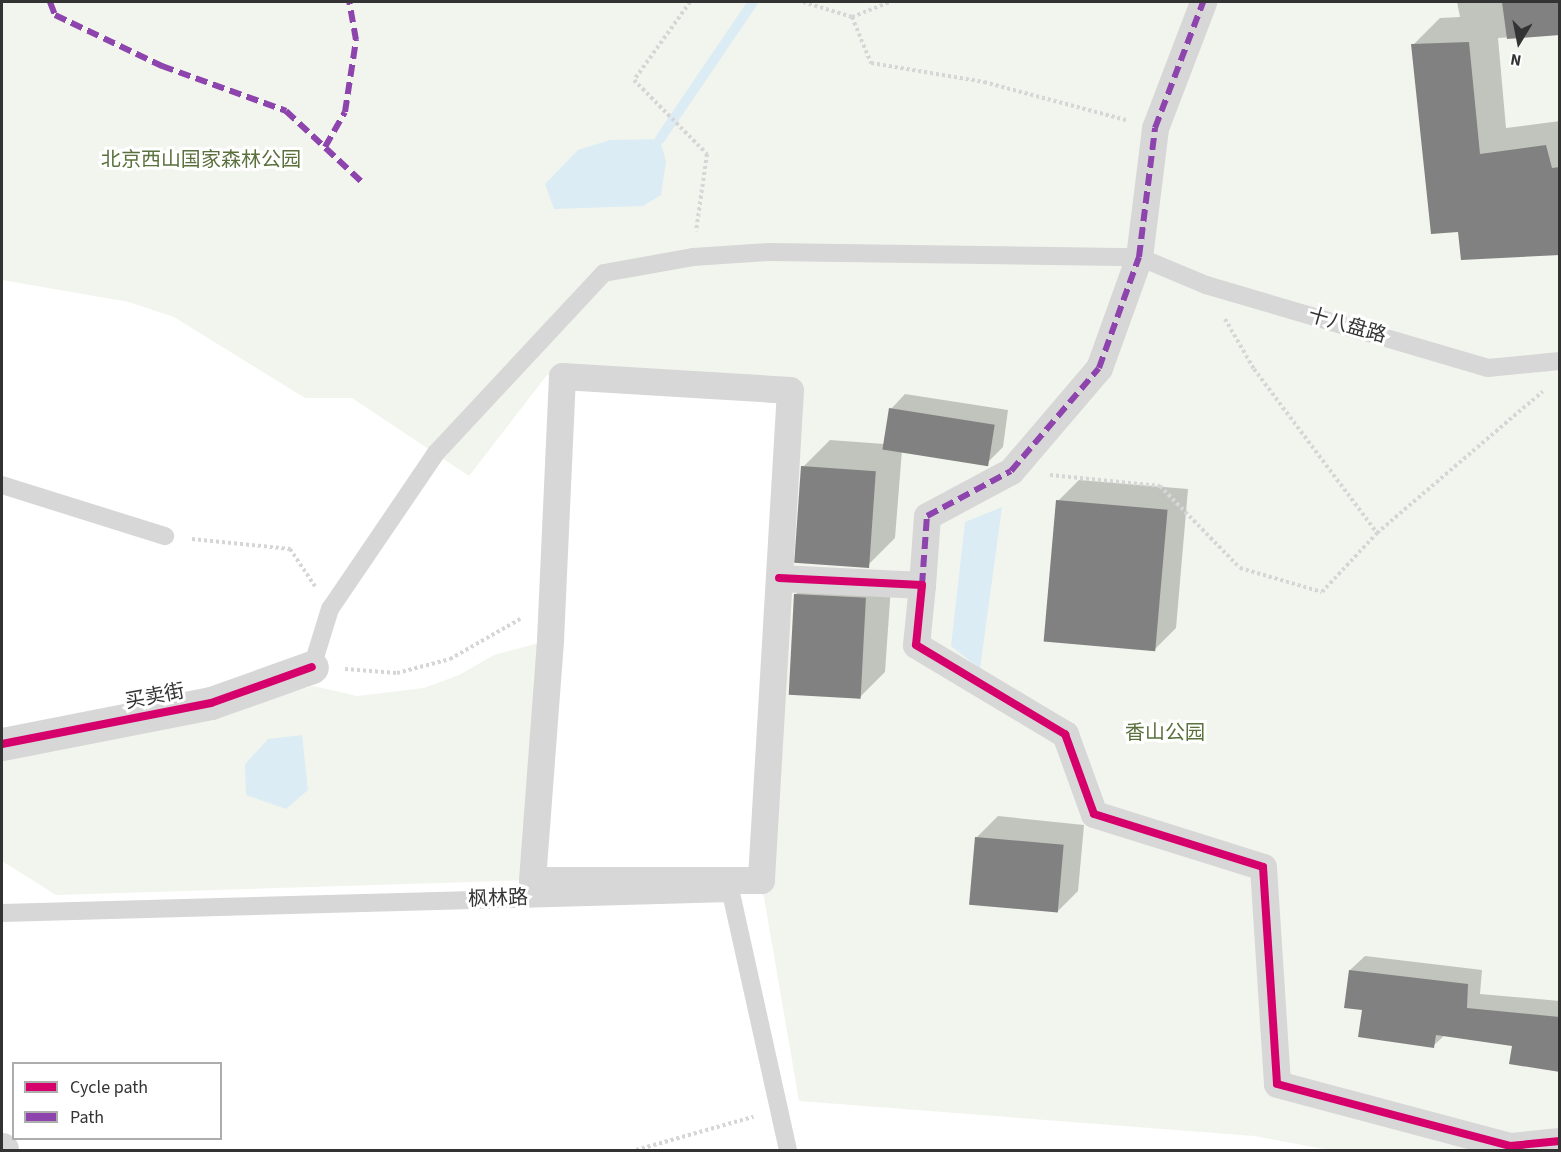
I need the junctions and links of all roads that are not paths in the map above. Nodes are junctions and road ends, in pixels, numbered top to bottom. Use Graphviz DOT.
graph roads {
  1 [pos="1203,2"];
  2 [pos="1139,257"];
  3 [pos="1560,361"];
  4 [pos="2,485"];
  5 [pos="165,536"];
  6 [pos="779,578"];
  7 [pos="922,585"];
  8 [pos="312,667"];
  9 [pos="2,744"];
  10 [pos="2,913"];
  11 [pos="1560,1141"];
  12 [pos="1512,1148"];
  13 [pos="788,1150"];
  1 -- 2 [label="street"];
  2 -- 3 [label="lane, 十八盘路"];
  2 -- 7 [label="street"];
  2 -- 8 [label="lane"];
  4 -- 5 [label="lane"];
  6 -- 6 [label="street"];
  6 -- 7 [label="street"];
  7 -- 12 [label="street"];
  8 -- 9 [label="street, 买卖街"];
  10 -- 13 [label="lane, 枫林路"];
  11 -- 12 [label="street"];
}
